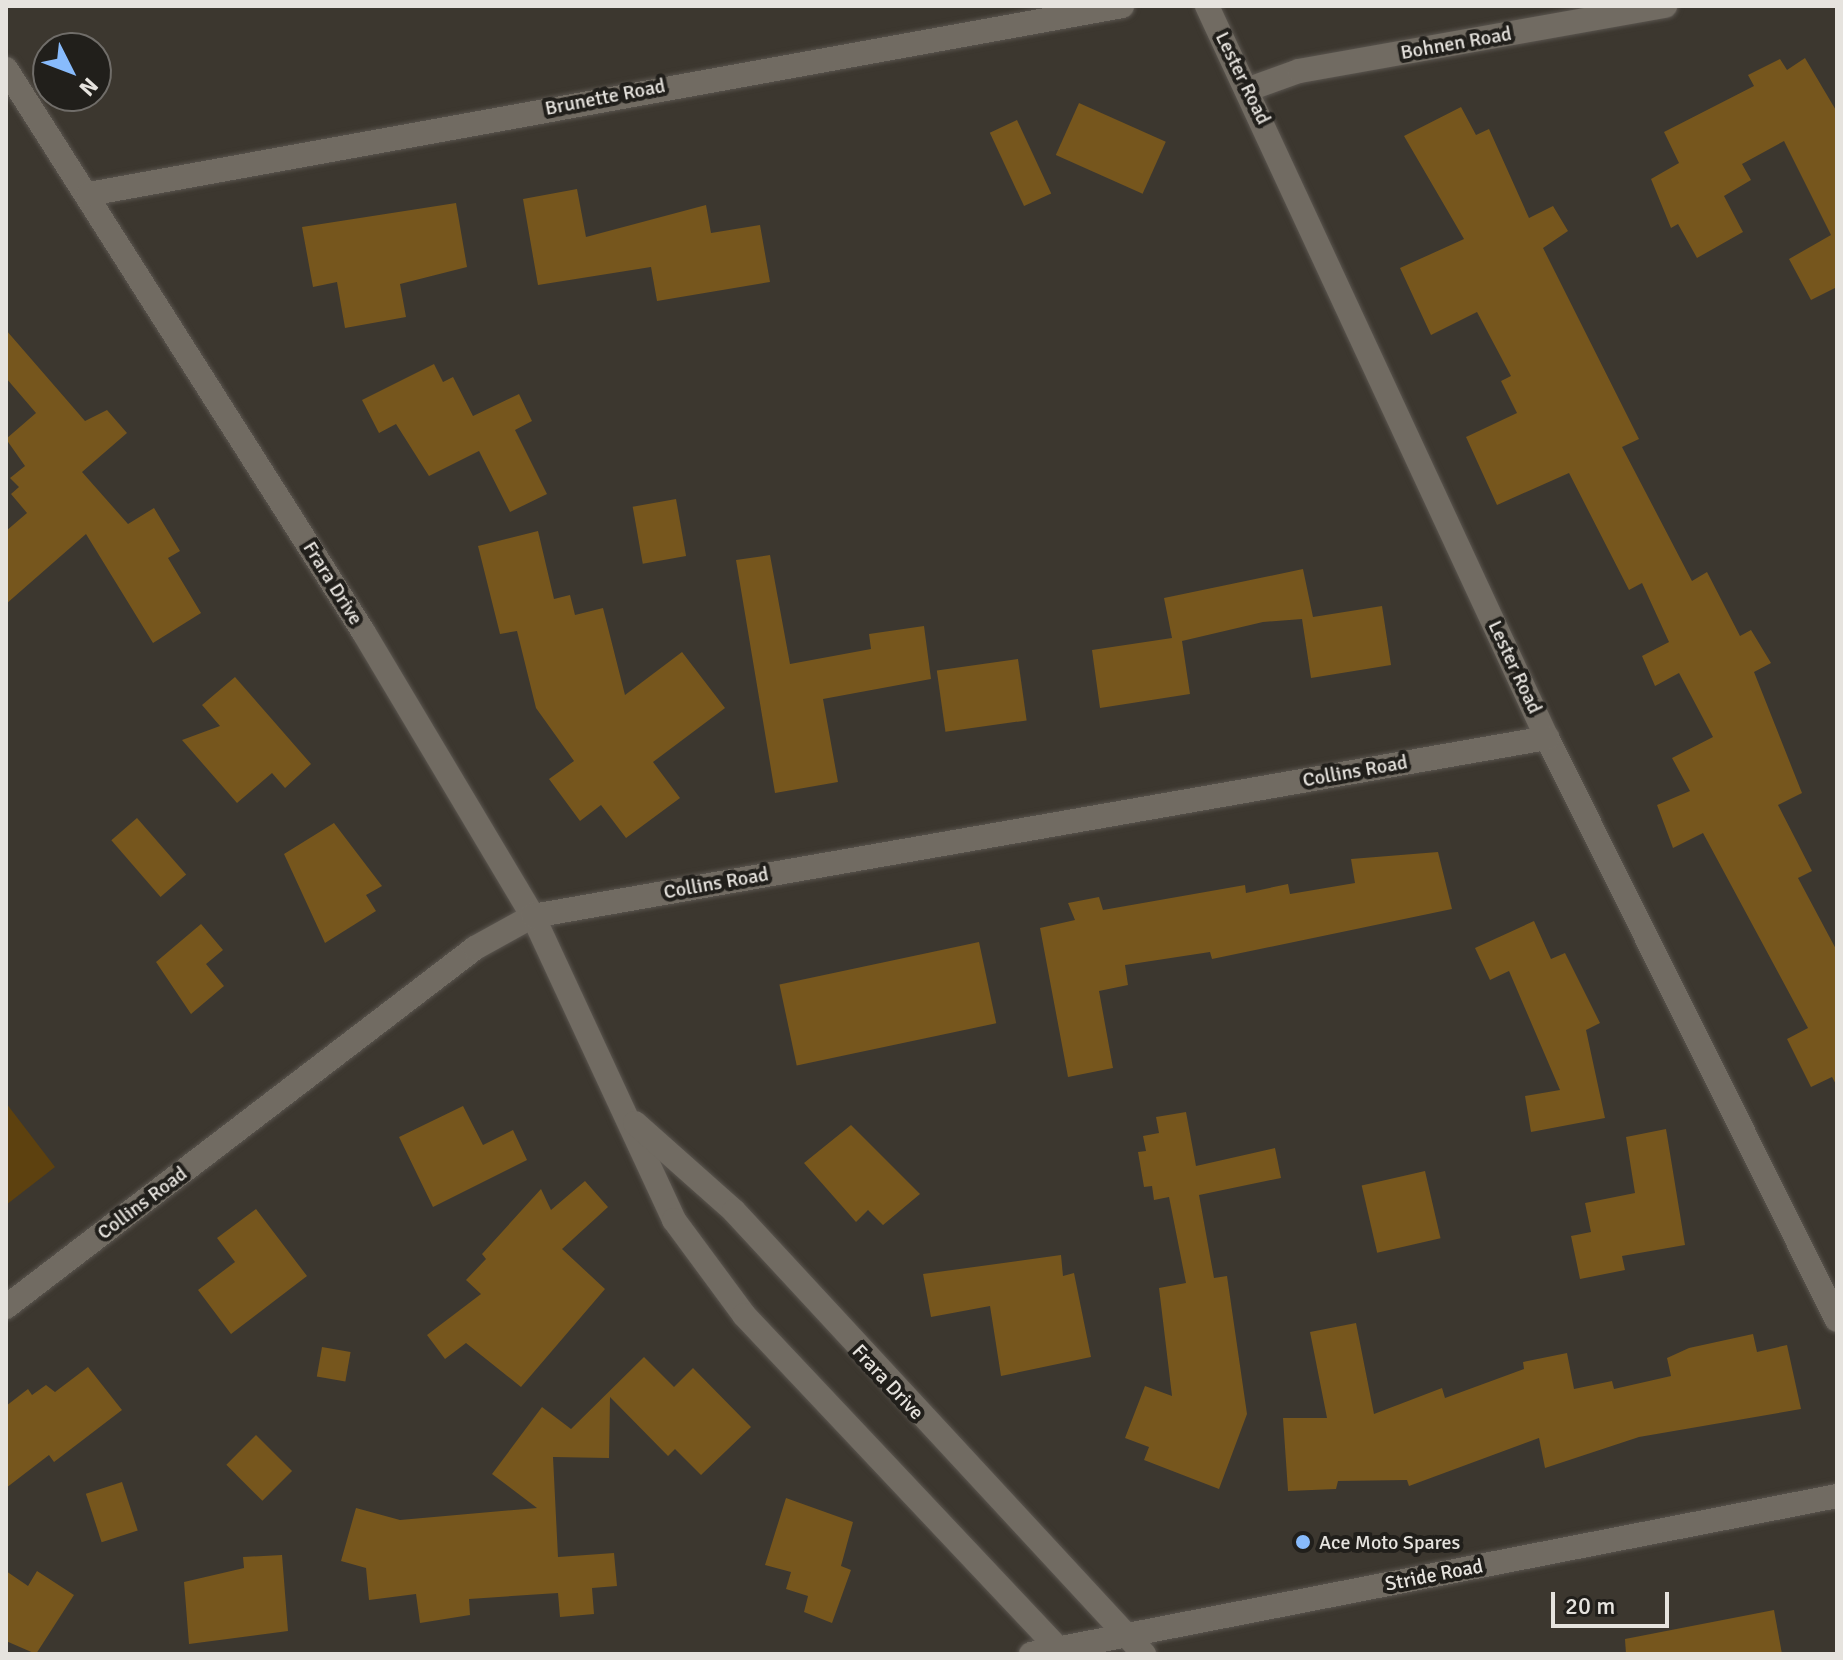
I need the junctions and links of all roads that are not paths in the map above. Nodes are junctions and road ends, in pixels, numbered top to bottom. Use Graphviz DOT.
graph roads {
  1 [pos="1122,6"];
  2 [pos="1207,6"];
  3 [pos="1665,6"];
  4 [pos="6,69"];
  5 [pos="1249,89"];
  6 [pos="89,194"];
  7 [pos="1547,738"];
  8 [pos="533,916"];
  9 [pos="627,1116"];
  10 [pos="6,1307"];
  11 [pos="1837,1320"];
  12 [pos="1837,1496"];
  13 [pos="1125,1636"];
  14 [pos="1062,1653"];
  15 [pos="1031,1654"];
  16 [pos="1144,1654"];
  1 -- 6 [label="street, Brunette Road"];
  2 -- 5 [label="street, Lester Road"];
  3 -- 5 [label="street, Bohnen Road"];
  4 -- 6 [label="street, Frara Drive"];
  5 -- 7 [label="street, Lester Road"];
  6 -- 8 [label="street, Frara Drive"];
  7 -- 8 [label="street, Collins Road"];
  7 -- 11 [label="street, Lester Road"];
  8 -- 9 [label="street, Frara Drive"];
  8 -- 10 [label="street, Collins Road"];
  9 -- 13 [label="street, Frara Drive"];
  9 -- 14 [label="street, Frara Drive"];
  12 -- 13 [label="street, Stride Road"];
  13 -- 14 [label="street, Stride Road"];
  13 -- 16 [label="street, Frara Drive"];
  14 -- 15 [label="street, Stride Road"];
}
